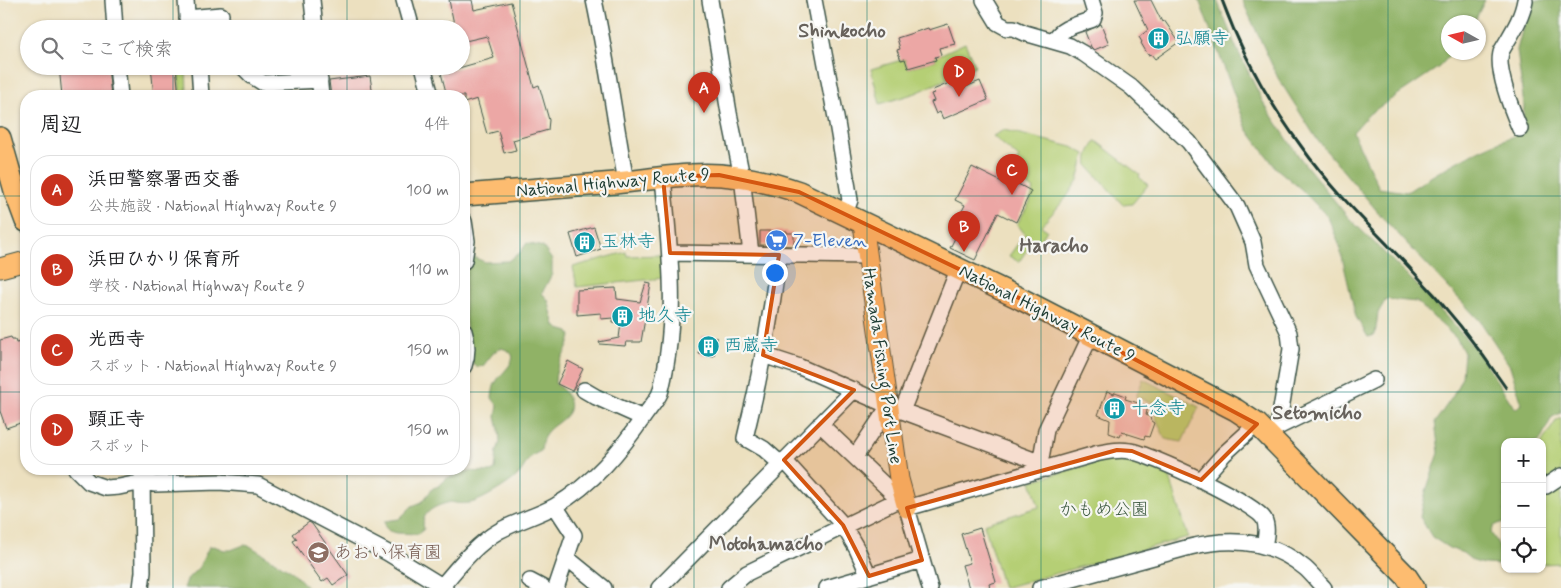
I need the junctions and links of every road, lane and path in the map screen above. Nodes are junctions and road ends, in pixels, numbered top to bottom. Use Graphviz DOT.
graph roads {
  1 [pos="113,0"];
  2 [pos="186,0"];
  3 [pos="312,0"];
  4 [pos="404,0"];
  5 [pos="594,0"];
  6 [pos="710,0"];
  7 [pos="814,0"];
  8 [pos="984,0"];
  9 [pos="1091,0"];
  10 [pos="1525,0"];
  11 [pos="221,15"];
  12 [pos="114,20"];
  13 [pos="188,20"];
  14 [pos="200,20"];
  15 [pos="313,20"];
  16 [pos="410,20"];
  17 [pos="1054,41"];
  18 [pos="118,75"];
  19 [pos="200,75"];
  20 [pos="251,75"];
  21 [pos="312,75"];
  22 [pos="319,75"];
  23 [pos="425,75"];
  24 [pos="119,90"];
  25 [pos="201,90"];
  26 [pos="263,90"];
  27 [pos="321,90"];
  28 [pos="429,90"];
  29 [pos="1520,129"];
  30 [pos="0,138"];
  31 [pos="663,178"];
  32 [pos="742,178"];
  33 [pos="626,182"];
  34 [pos="470,195"];
  35 [pos="20,205"];
  36 [pos="854,219"];
  37 [pos="670,253"];
  38 [pos="751,254"];
  39 [pos="779,255"];
  40 [pos="867,256"];
  41 [pos="20,263"];
  42 [pos="0,268"];
  43 [pos="958,270"];
  44 [pos="1092,336"];
  45 [pos="763,355"];
  46 [pos="1374,380"];
  47 [pos="584,390"];
  48 [pos="854,390"];
  49 [pos="896,408"];
  50 [pos="643,418"];
  51 [pos="820,424"];
  52 [pos="1268,429"];
  53 [pos="855,457"];
  54 [pos="783,462"];
  55 [pos="1043,467"];
  56 [pos="82,475"];
  57 [pos="142,475"];
  58 [pos="1561,476"];
  59 [pos="1201,480"];
  60 [pos="1546,486"];
  61 [pos="903,501"];
  62 [pos="555,506"];
  63 [pos="844,525"];
  64 [pos="478,526"];
  65 [pos="489,538"];
  66 [pos="1264,546"];
  67 [pos="568,558"];
  68 [pos="922,560"];
  69 [pos="747,573"];
  70 [pos="869,576"];
  71 [pos="444,587"];
  72 [pos="141,588"];
  73 [pos="556,588"];
  74 [pos="604,588"];
  75 [pos="659,588"];
  76 [pos="729,588"];
  77 [pos="751,588"];
  78 [pos="827,588"];
  79 [pos="930,588"];
  80 [pos="1040,588"];
  81 [pos="1324,588"];
  82 [pos="1414,588"];
  1 -- 12 [label="street"];
  2 -- 13 [label="street"];
  3 -- 15 [label="street"];
  4 -- 16 [label="street"];
  5 -- 33 [label="street"];
  6 -- 32 [label="street"];
  7 -- 36 [label="street"];
  8 -- 17 [label="street"];
  9 -- 17 [label="street"];
  10 -- 29 [label="street"];
  11 -- 14 [label="street"];
  17 -- 52 [label="street"];
  18 -- 24 [label="street"];
  19 -- 25 [label="street"];
  20 -- 26 [label="street"];
  21 -- 26 [label="street"];
  22 -- 27 [label="street"];
  23 -- 28 [label="street"];
  30 -- 35 [label="highway"];
  31 -- 32 [label="highway, National Highway Route 9"];
  31 -- 33 [label="highway, National Highway Route 9"];
  31 -- 37 [label="street"];
  32 -- 36 [label="highway, National Highway Route 9"];
  32 -- 38 [label="street"];
  33 -- 34 [label="highway, National Highway Route 9"];
  36 -- 40 [label="main road, Hamada Fishing Port Line"];
  36 -- 43 [label="highway, National Highway Route 9"];
  37 -- 38 [label="street"];
  37 -- 50 [label="street"];
  38 -- 39 [label="street"];
  39 -- 40 [label="street"];
  39 -- 45 [label="street"];
  40 -- 49 [label="main road, Hamada Fishing Port Line"];
  41 -- 42 [label="main road"];
  43 -- 44 [label="highway, National Highway Route 9"];
  43 -- 49 [label="street"];
  44 -- 52 [label="highway, National Highway Route 9"];
  44 -- 55 [label="street"];
  45 -- 48 [label="street"];
  45 -- 54 [label="street"];
  46 -- 52 [label="street"];
  47 -- 50 [label="street"];
  48 -- 49 [label="street"];
  48 -- 51 [label="street"];
  49 -- 53 [label="street"];
  49 -- 55 [label="street"];
  49 -- 61 [label="main road, Hamada Fishing Port Line"];
  50 -- 62 [label="street"];
  51 -- 53 [label="street"];
  51 -- 54 [label="street"];
  52 -- 59 [label="street"];
  52 -- 82 [label="highway, National Highway Route 9"];
  53 -- 61 [label="street"];
  54 -- 63 [label="street"];
  54 -- 75 [label="street"];
  55 -- 59 [label="street"];
  55 -- 61 [label="street"];
  56 -- 57 [label="street"];
  57 -- 71 [label="street"];
  57 -- 72 [label="street"];
  58 -- 60 [label="street"];
  59 -- 66 [label="street"];
  61 -- 63 [label="street"];
  61 -- 68 [label="street"];
  62 -- 65 [label="street"];
  62 -- 67 [label="street"];
  63 -- 69 [label="street"];
  63 -- 70 [label="street"];
  64 -- 65 [label="street"];
  65 -- 71 [label="street"];
  66 -- 80 [label="street"];
  66 -- 81 [label="street"];
  67 -- 73 [label="street"];
  67 -- 74 [label="street"];
  68 -- 70 [label="street"];
  68 -- 79 [label="street"];
  69 -- 76 [label="street"];
  69 -- 77 [label="street"];
  70 -- 78 [label="street"];
}
